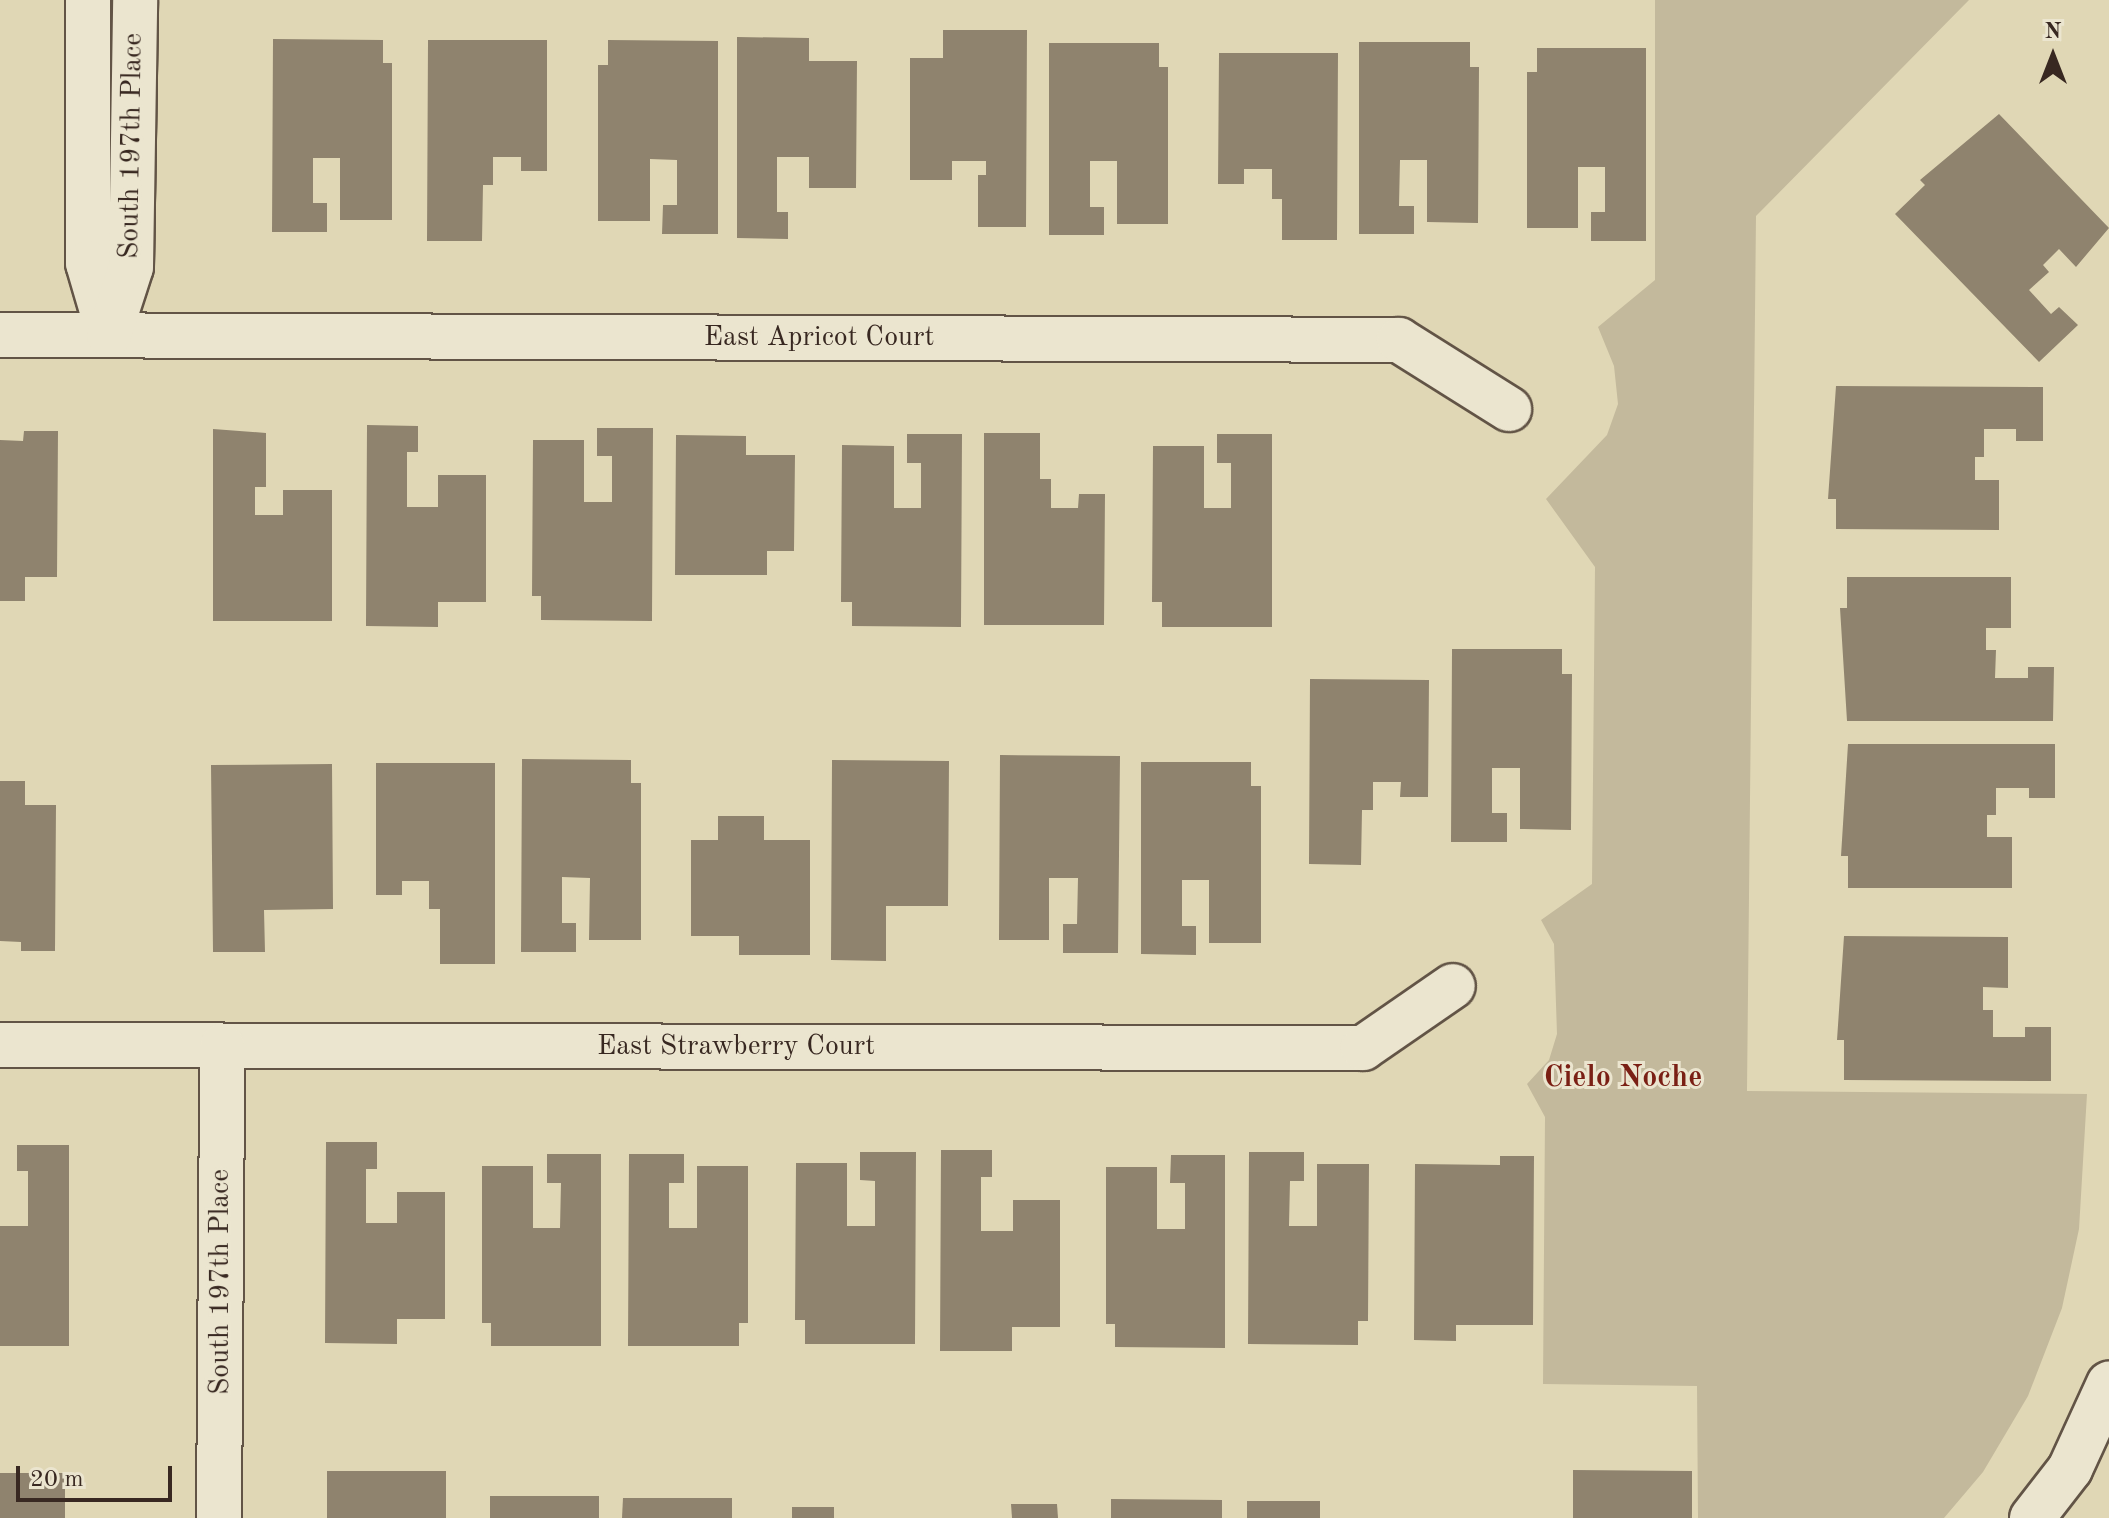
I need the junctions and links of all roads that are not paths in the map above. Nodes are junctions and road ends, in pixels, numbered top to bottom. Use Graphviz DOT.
graph roads {
  1 [pos="88,0"];
  2 [pos="135,0"];
  3 [pos="88,133"];
  4 [pos="133,133"];
  5 [pos="0,335"];
  6 [pos="109,335"];
  7 [pos="1509,409"];
  8 [pos="1453,986"];
  9 [pos="0,1045"];
  10 [pos="222,1046"];
  11 [pos="2109,1384"];
  12 [pos="219,1518"];
  13 [pos="2032,1518"];
  1 -- 3 [label="street, South 197th Place"];
  2 -- 4 [label="street, South 197th Place"];
  3 -- 4 [label="street"];
  3 -- 6 [label="street, South 197th Place"];
  4 -- 6 [label="street, South 197th Place"];
  5 -- 6 [label="street, East Apricot Court"];
  6 -- 7 [label="street, East Apricot Court"];
  8 -- 10 [label="street, East Strawberry Court"];
  9 -- 10 [label="street, East Strawberry Court"];
  10 -- 12 [label="street, South 197th Place"];
  11 -- 13 [label="street"];
}
